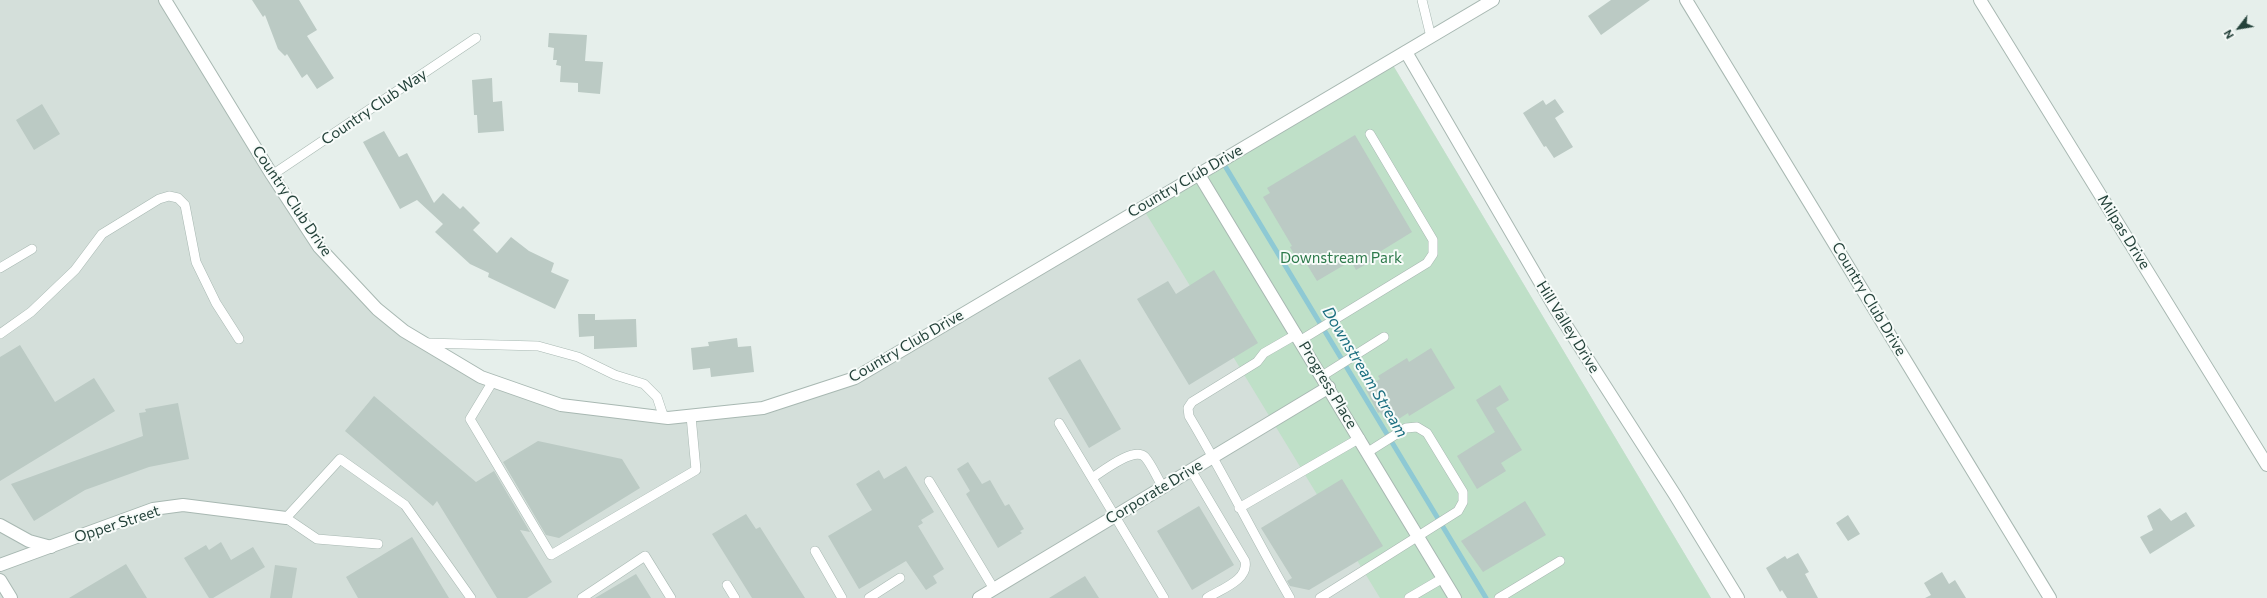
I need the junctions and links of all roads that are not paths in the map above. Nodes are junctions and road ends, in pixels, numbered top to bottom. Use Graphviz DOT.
graph roads {
  1 [pos="165,0"];
  2 [pos="1422,0"];
  3 [pos="1493,0"];
  4 [pos="1686,0"];
  5 [pos="1980,0"];
  6 [pos="1431,37"];
  7 [pos="476,38"];
  8 [pos="1406,52"];
  9 [pos="1370,134"];
  10 [pos="1198,173"];
  11 [pos="272,175"];
  12 [pos="32,249"];
  13 [pos="0,268"];
  14 [pos="0,334"];
  15 [pos="1299,337"];
  16 [pos="1384,337"];
  17 [pos="239,339"];
  18 [pos="425,343"];
  19 [pos="1322,376"];
  20 [pos="493,381"];
  21 [pos="1329,387"];
  22 [pos="691,416"];
  23 [pos="664,418"];
  24 [pos="1059,423"];
  25 [pos="1360,438"];
  26 [pos="1368,452"];
  27 [pos="1213,457"];
  28 [pos="2267,465"];
  29 [pos="1191,470"];
  30 [pos="1092,478"];
  31 [pos="929,481"];
  32 [pos="1163,487"];
  33 [pos="1239,508"];
  34 [pos="1115,516"];
  35 [pos="286,518"];
  36 [pos="0,526"];
  37 [pos="1418,536"];
  38 [pos="378,544"];
  39 [pos="51,547"];
  40 [pos="814,551"];
  41 [pos="1560,561"];
  42 [pos="0,565"];
  43 [pos="900,578"];
  44 [pos="1444,578"];
  45 [pos="0,580"];
  46 [pos="727,585"];
  47 [pos="994,589"];
  48 [pos="11,598"];
  49 [pos="471,598"];
  50 [pos="582,598"];
  51 [pos="671,598"];
  52 [pos="735,598"];
  53 [pos="842,598"];
  54 [pos="869,598"];
  55 [pos="979,598"];
  56 [pos="1164,598"];
  57 [pos="1207,598"];
  58 [pos="1290,598"];
  59 [pos="1320,598"];
  60 [pos="1409,598"];
  61 [pos="1455,598"];
  62 [pos="1499,598"];
  63 [pos="1738,598"];
  64 [pos="2050,598"];
  1 -- 11 [label="street, Country Club Drive"];
  2 -- 6 [label="lane"];
  3 -- 6 [label="street, Country Club Drive"];
  4 -- 64 [label="street, Country Club Drive"];
  5 -- 28 [label="street, Milpas Drive"];
  6 -- 8 [label="street, Country Club Drive"];
  7 -- 11 [label="lane, Country Club Way"];
  8 -- 10 [label="street, Country Club Drive"];
  8 -- 63 [label="street, Hill Valley Drive"];
  9 -- 15 [label="lane"];
  10 -- 15 [label="street, Progress Place"];
  10 -- 22 [label="street, Country Club Drive"];
  11 -- 18 [label="street, Country Club Drive"];
  12 -- 13 [label="lane"];
  14 -- 17 [label="lane"];
  15 -- 19 [label="street, Progress Place"];
  15 -- 27 [label="lane"];
  16 -- 19 [label="lane"];
  18 -- 20 [label="street, Country Club Drive"];
  18 -- 23 [label="lane"];
  19 -- 21 [label="street, Progress Place"];
  20 -- 22 [label="lane"];
  20 -- 23 [label="street, Country Club Drive"];
  21 -- 25 [label="street, Progress Place"];
  21 -- 27 [label="street, Corporate Drive"];
  22 -- 23 [label="street, Country Club Drive"];
  24 -- 30 [label="lane"];
  25 -- 26 [label="street, Progress Place"];
  25 -- 33 [label="lane"];
  26 -- 37 [label="street, Progress Place"];
  26 -- 37 [label="lane"];
  27 -- 29 [label="street, Corporate Drive"];
  27 -- 33 [label="lane"];
  29 -- 32 [label="street, Corporate Drive"];
  29 -- 57 [label="lane"];
  30 -- 32 [label="lane"];
  30 -- 34 [label="lane"];
  31 -- 47 [label="lane"];
  32 -- 34 [label="street, Corporate Drive"];
  33 -- 58 [label="lane"];
  34 -- 47 [label="street, Corporate Drive"];
  34 -- 56 [label="lane"];
  35 -- 38 [label="lane"];
  35 -- 39 [label="street, Opper Street"];
  35 -- 49 [label="lane"];
  36 -- 39 [label="street"];
  37 -- 44 [label="street, Progress Place"];
  37 -- 59 [label="lane"];
  39 -- 42 [label="street, Opper Street"];
  40 -- 53 [label="lane"];
  41 -- 62 [label="lane"];
  43 -- 54 [label="lane"];
  44 -- 60 [label="lane"];
  44 -- 61 [label="street, Progress Place"];
  45 -- 48 [label="street"];
  46 -- 52 [label="lane"];
  47 -- 55 [label="street, Corporate Drive"];
  50 -- 51 [label="lane"];
}
